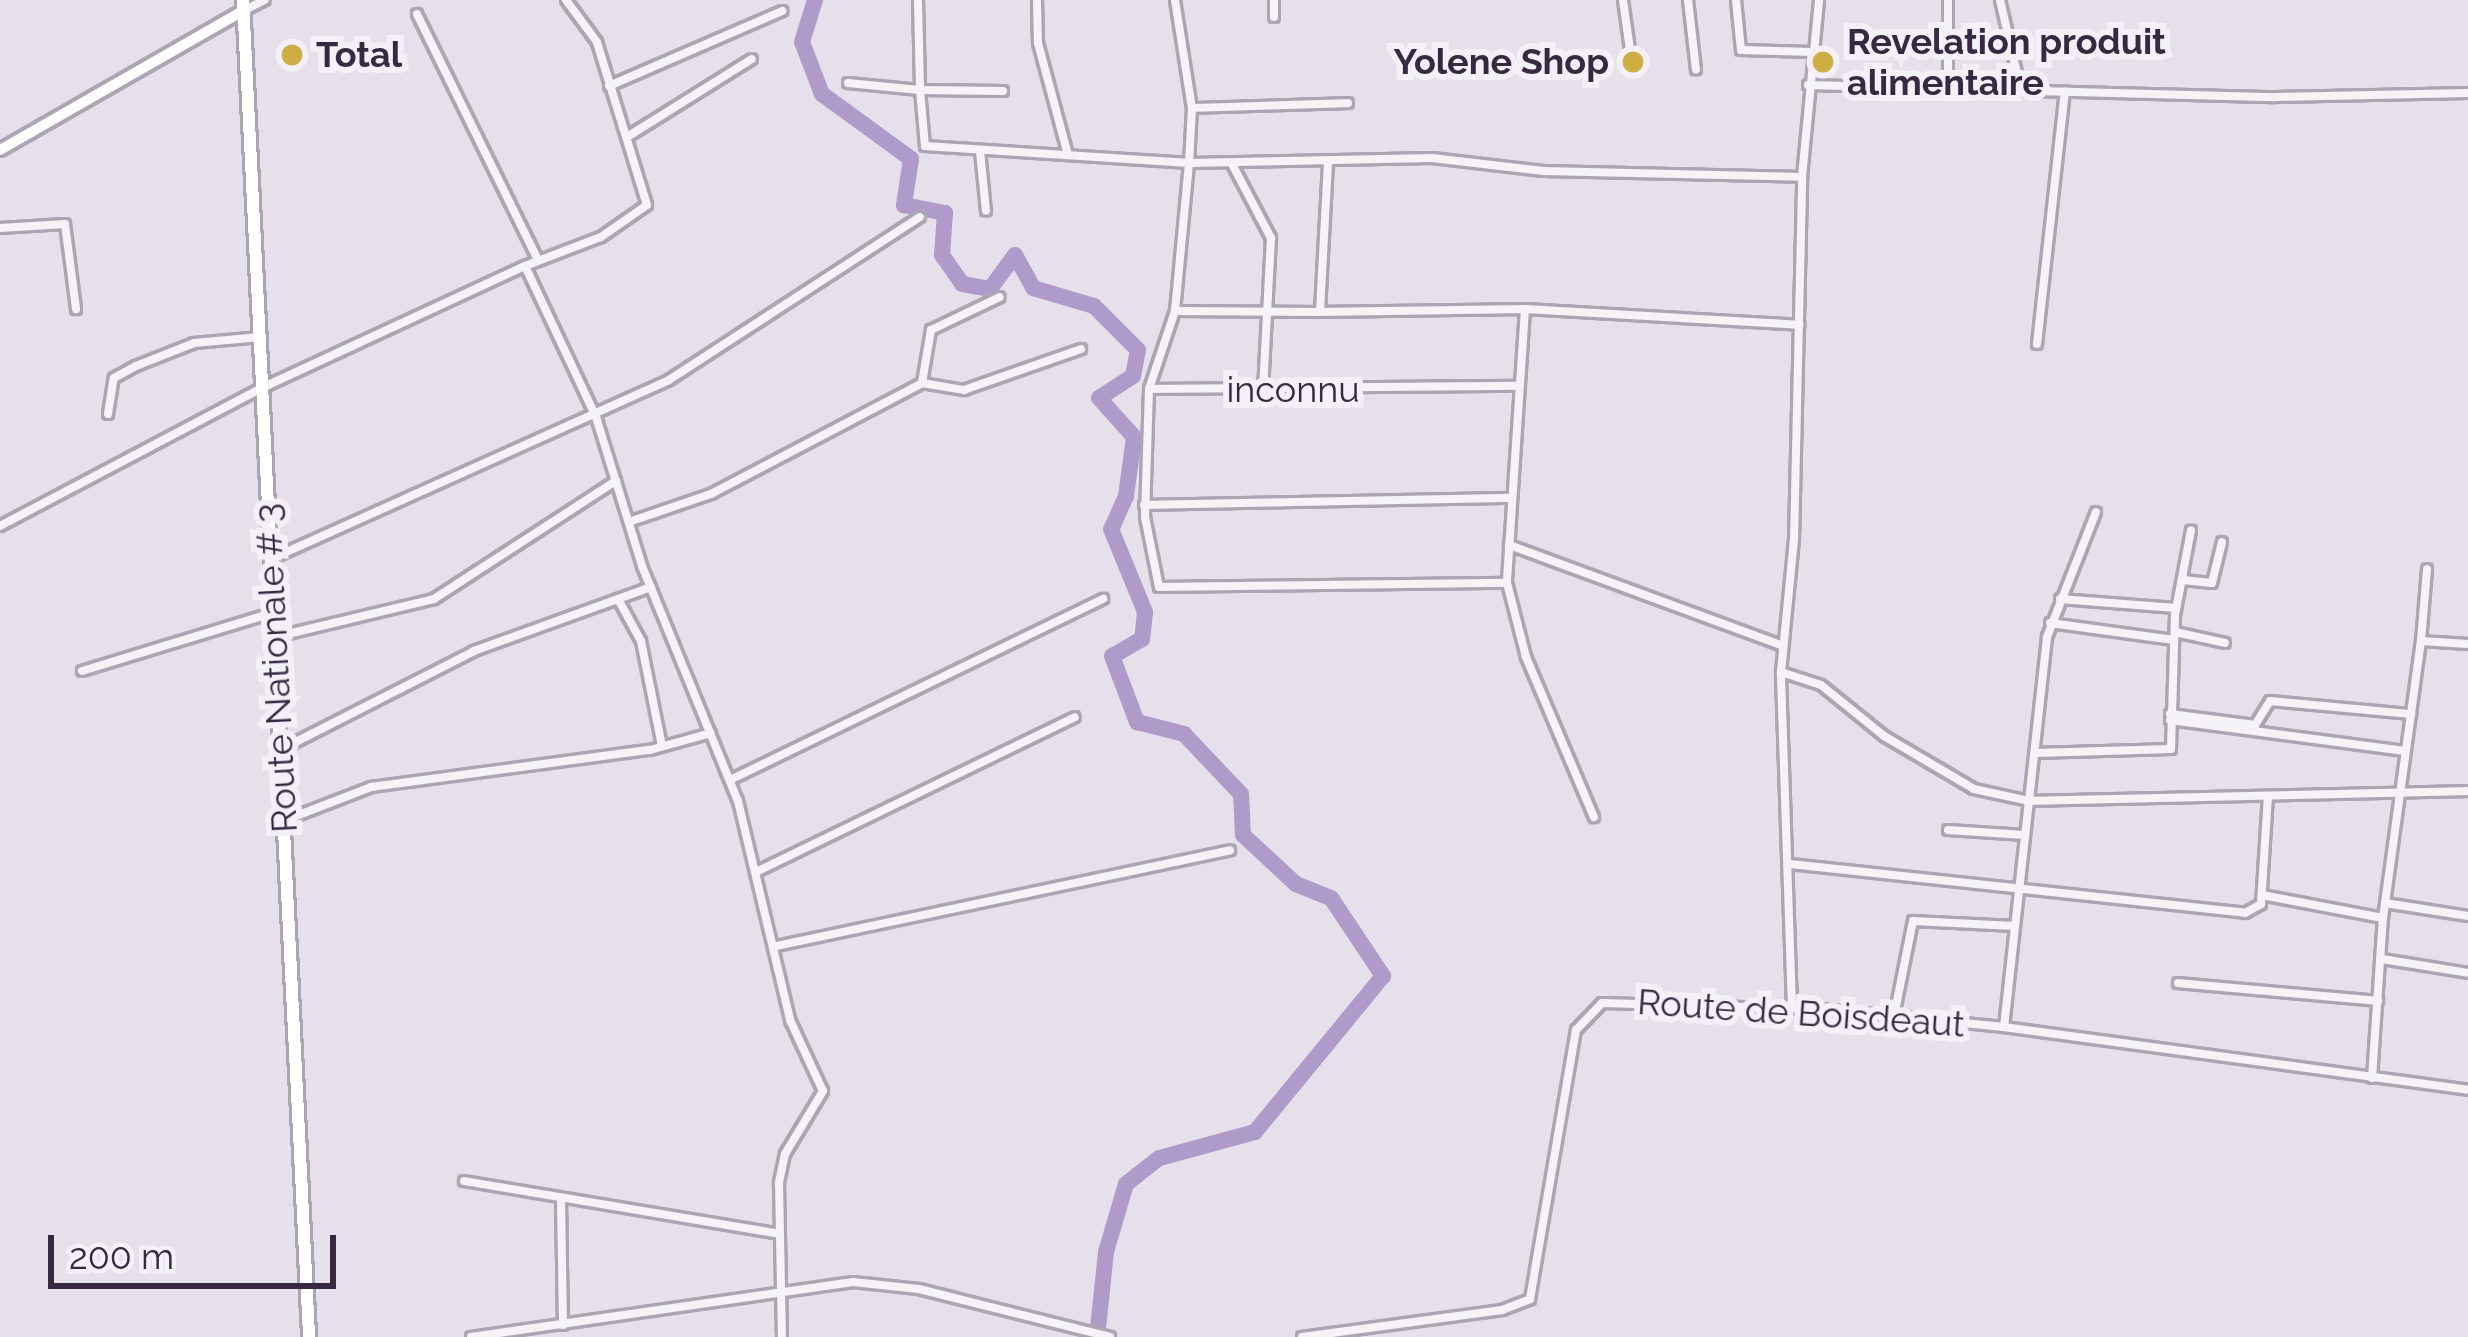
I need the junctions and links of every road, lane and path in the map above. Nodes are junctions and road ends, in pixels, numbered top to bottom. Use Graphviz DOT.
graph roads {
  1 [pos="265,0"];
  2 [pos="566,0"];
  3 [pos="918,0"];
  4 [pos="1037,0"];
  5 [pos="1175,0"];
  6 [pos="1274,0"];
  7 [pos="1623,0"];
  8 [pos="1688,0"];
  9 [pos="1736,0"];
  10 [pos="1819,0"];
  11 [pos="1948,0"];
  12 [pos="2000,0"];
  13 [pos="243,5"];
  14 [pos="782,11"];
  15 [pos="417,14"];
  16 [pos="1274,17"];
  17 [pos="1630,50"];
  18 [pos="1812,52"];
  19 [pos="752,59"];
  20 [pos="1696,70"];
  21 [pos="848,83"];
  22 [pos="609,86"];
  23 [pos="1808,86"];
  24 [pos="1948,86"];
  25 [pos="2020,86"];
  26 [pos="920,90"];
  27 [pos="1003,91"];
  28 [pos="2065,92"];
  29 [pos="2468,93"];
  30 [pos="1348,104"];
  31 [pos="1192,108"];
  32 [pos="627,136"];
  33 [pos="0,150"];
  34 [pos="980,151"];
  35 [pos="1068,155"];
  36 [pos="1189,163"];
  37 [pos="1328,163"];
  38 [pos="1232,164"];
  39 [pos="1802,177"];
  40 [pos="986,211"];
  41 [pos="920,217"];
  42 [pos="0,228"];
  43 [pos="538,261"];
  44 [pos="525,266"];
  45 [pos="1000,297"];
  46 [pos="76,309"];
  47 [pos="1525,309"];
  48 [pos="1175,311"];
  49 [pos="1268,312"];
  50 [pos="1320,312"];
  51 [pos="1800,325"];
  52 [pos="262,337"];
  53 [pos="2037,344"];
  54 [pos="1081,349"];
  55 [pos="922,382"];
  56 [pos="266,386"];
  57 [pos="1519,386"];
  58 [pos="1150,389"];
  59 [pos="1263,391"];
  60 [pos="108,414"];
  61 [pos="596,417"];
  62 [pos="616,481"];
  63 [pos="1512,498"];
  64 [pos="1144,505"];
  65 [pos="2096,512"];
  66 [pos="629,522"];
  67 [pos="0,526"];
  68 [pos="2191,530"];
  69 [pos="2222,542"];
  70 [pos="1509,544"];
  71 [pos="271,559"];
  72 [pos="2427,569"];
  73 [pos="2183,580"];
  74 [pos="1508,583"];
  75 [pos="651,587"];
  76 [pos="618,598"];
  77 [pos="1103,599"];
  78 [pos="2060,599"];
  79 [pos="2176,608"];
  80 [pos="274,612"];
  81 [pos="2050,623"];
  82 [pos="2175,636"];
  83 [pos="274,637"];
  84 [pos="2421,641"];
  85 [pos="2225,643"];
  86 [pos="2468,644"];
  87 [pos="1784,646"];
  88 [pos="82,671"];
  89 [pos="1781,672"];
  90 [pos="2411,714"];
  91 [pos="1075,717"];
  92 [pos="2170,717"];
  93 [pos="711,733"];
  94 [pos="662,746"];
  95 [pos="279,751"];
  96 [pos="2405,751"];
  97 [pos="2035,753"];
  98 [pos="730,780"];
  99 [pos="2399,790"];
  100 [pos="2468,790"];
  101 [pos="2268,797"];
  102 [pos="2029,801"];
  103 [pos="1594,817"];
  104 [pos="283,821"];
  105 [pos="1948,830"];
  106 [pos="2026,836"];
  107 [pos="1230,850"];
  108 [pos="1790,864"];
  109 [pos="758,871"];
  110 [pos="2020,887"];
  111 [pos="2262,895"];
  112 [pos="2385,903"];
  113 [pos="2468,916"];
  114 [pos="2383,918"];
  115 [pos="2015,926"];
  116 [pos="776,946"];
  117 [pos="2382,958"];
  118 [pos="2468,973"];
  119 [pos="2178,983"];
  120 [pos="2378,1001"];
  121 [pos="1792,1008"];
  122 [pos="1894,1016"];
  123 [pos="2004,1027"];
  124 [pos="2372,1078"];
  125 [pos="2468,1090"];
  126 [pos="464,1181"];
  127 [pos="561,1199"];
  128 [pos="780,1234"];
  129 [pos="780,1291"];
  130 [pos="563,1325"];
  131 [pos="1107,1336"];
  132 [pos="309,1337"];
  133 [pos="472,1337"];
  134 [pos="782,1337"];
  135 [pos="1302,1337"];
  1 -- 13 [label="street"];
  2 -- 22 [label="street"];
  3 -- 26 [label="street"];
  4 -- 35 [label="street"];
  5 -- 31 [label="street"];
  6 -- 16 [label="street"];
  7 -- 17 [label="street"];
  8 -- 20 [label="street"];
  9 -- 18 [label="street"];
  10 -- 18 [label="street"];
  11 -- 24 [label="street"];
  12 -- 25 [label="street"];
  13 -- 33 [label="main road"];
  13 -- 52 [label="main road, Route Nationale # 3"];
  14 -- 22 [label="street"];
  15 -- 43 [label="street"];
  18 -- 23 [label="street"];
  19 -- 32 [label="street"];
  21 -- 26 [label="street"];
  22 -- 32 [label="street"];
  23 -- 24 [label="street"];
  23 -- 39 [label="street"];
  24 -- 25 [label="street"];
  25 -- 28 [label="street"];
  26 -- 27 [label="street"];
  26 -- 34 [label="street"];
  28 -- 29 [label="street"];
  28 -- 53 [label="street"];
  30 -- 31 [label="street"];
  31 -- 36 [label="street"];
  32 -- 43 [label="street"];
  34 -- 35 [label="street"];
  34 -- 40 [label="street"];
  35 -- 36 [label="street"];
  36 -- 38 [label="street"];
  36 -- 48 [label="street"];
  37 -- 38 [label="street"];
  37 -- 39 [label="street"];
  37 -- 50 [label="street"];
  38 -- 49 [label="street"];
  39 -- 51 [label="street"];
  41 -- 61 [label="street"];
  42 -- 46 [label="street"];
  43 -- 44 [label="street"];
  44 -- 56 [label="street"];
  44 -- 61 [label="street"];
  45 -- 55 [label="street"];
  47 -- 50 [label="street"];
  47 -- 51 [label="street"];
  47 -- 57 [label="street"];
  48 -- 49 [label="street"];
  48 -- 58 [label="street"];
  49 -- 50 [label="street"];
  49 -- 59 [label="street"];
  51 -- 87 [label="street"];
  52 -- 56 [label="main road, Route Nationale # 3"];
  52 -- 60 [label="street"];
  54 -- 55 [label="street"];
  55 -- 66 [label="street"];
  56 -- 67 [label="street"];
  56 -- 71 [label="main road, Route Nationale # 3"];
  57 -- 59 [label="street, inconnu"];
  57 -- 63 [label="street"];
  58 -- 59 [label="street, inconnu"];
  58 -- 64 [label="street"];
  61 -- 62 [label="street"];
  61 -- 71 [label="street"];
  62 -- 66 [label="street"];
  62 -- 83 [label="street"];
  63 -- 64 [label="street"];
  63 -- 70 [label="street"];
  64 -- 74 [label="street"];
  65 -- 78 [label="street"];
  66 -- 75 [label="street"];
  68 -- 73 [label="street"];
  69 -- 73 [label="street"];
  70 -- 74 [label="street"];
  70 -- 87 [label="street"];
  71 -- 80 [label="main road, Route Nationale # 3"];
  72 -- 84 [label="street"];
  73 -- 79 [label="street"];
  74 -- 103 [label="street"];
  75 -- 76 [label="street"];
  75 -- 93 [label="street"];
  76 -- 94 [label="street"];
  76 -- 95 [label="street"];
  77 -- 98 [label="street"];
  78 -- 79 [label="street"];
  78 -- 81 [label="street"];
  79 -- 82 [label="street"];
  80 -- 83 [label="main road, Route Nationale # 3"];
  80 -- 88 [label="street"];
  81 -- 82 [label="street"];
  81 -- 97 [label="street"];
  82 -- 85 [label="street"];
  82 -- 92 [label="street"];
  83 -- 95 [label="main road, Route Nationale # 3"];
  84 -- 86 [label="street"];
  84 -- 90 [label="street"];
  87 -- 89 [label="street"];
  89 -- 102 [label="street"];
  89 -- 108 [label="street"];
  90 -- 92 [label="street"];
  90 -- 96 [label="street"];
  91 -- 109 [label="street"];
  92 -- 96 [label="street"];
  92 -- 97 [label="street"];
  93 -- 94 [label="street"];
  93 -- 98 [label="street"];
  94 -- 104 [label="street"];
  95 -- 104 [label="main road, Route Nationale # 3"];
  96 -- 99 [label="street"];
  97 -- 102 [label="street"];
  98 -- 109 [label="street"];
  99 -- 100 [label="street"];
  99 -- 101 [label="street"];
  99 -- 112 [label="street"];
  101 -- 102 [label="street"];
  101 -- 111 [label="street"];
  102 -- 106 [label="street"];
  104 -- 132 [label="main road, Route Nationale # 3"];
  105 -- 106 [label="street"];
  106 -- 110 [label="street"];
  107 -- 116 [label="street"];
  108 -- 110 [label="street"];
  108 -- 121 [label="street"];
  109 -- 116 [label="street"];
  110 -- 111 [label="street"];
  110 -- 115 [label="street"];
  111 -- 114 [label="street"];
  112 -- 113 [label="street"];
  112 -- 114 [label="street"];
  114 -- 117 [label="street"];
  115 -- 122 [label="street"];
  115 -- 123 [label="street"];
  116 -- 128 [label="street"];
  117 -- 118 [label="street"];
  117 -- 120 [label="street"];
  119 -- 120 [label="street"];
  120 -- 124 [label="street"];
  121 -- 122 [label="street, Route de Boisdeaut"];
  121 -- 135 [label="street, Route de Boisdeaut"];
  122 -- 123 [label="street, Route de Boisdeaut"];
  123 -- 124 [label="street, Route de Boisdeaut"];
  124 -- 125 [label="street, Route de Boisdeaut"];
  126 -- 127 [label="street"];
  127 -- 128 [label="street"];
  127 -- 130 [label="street"];
  128 -- 129 [label="street"];
  129 -- 130 [label="street"];
  129 -- 131 [label="street"];
  129 -- 134 [label="street"];
  130 -- 133 [label="street"];
}
